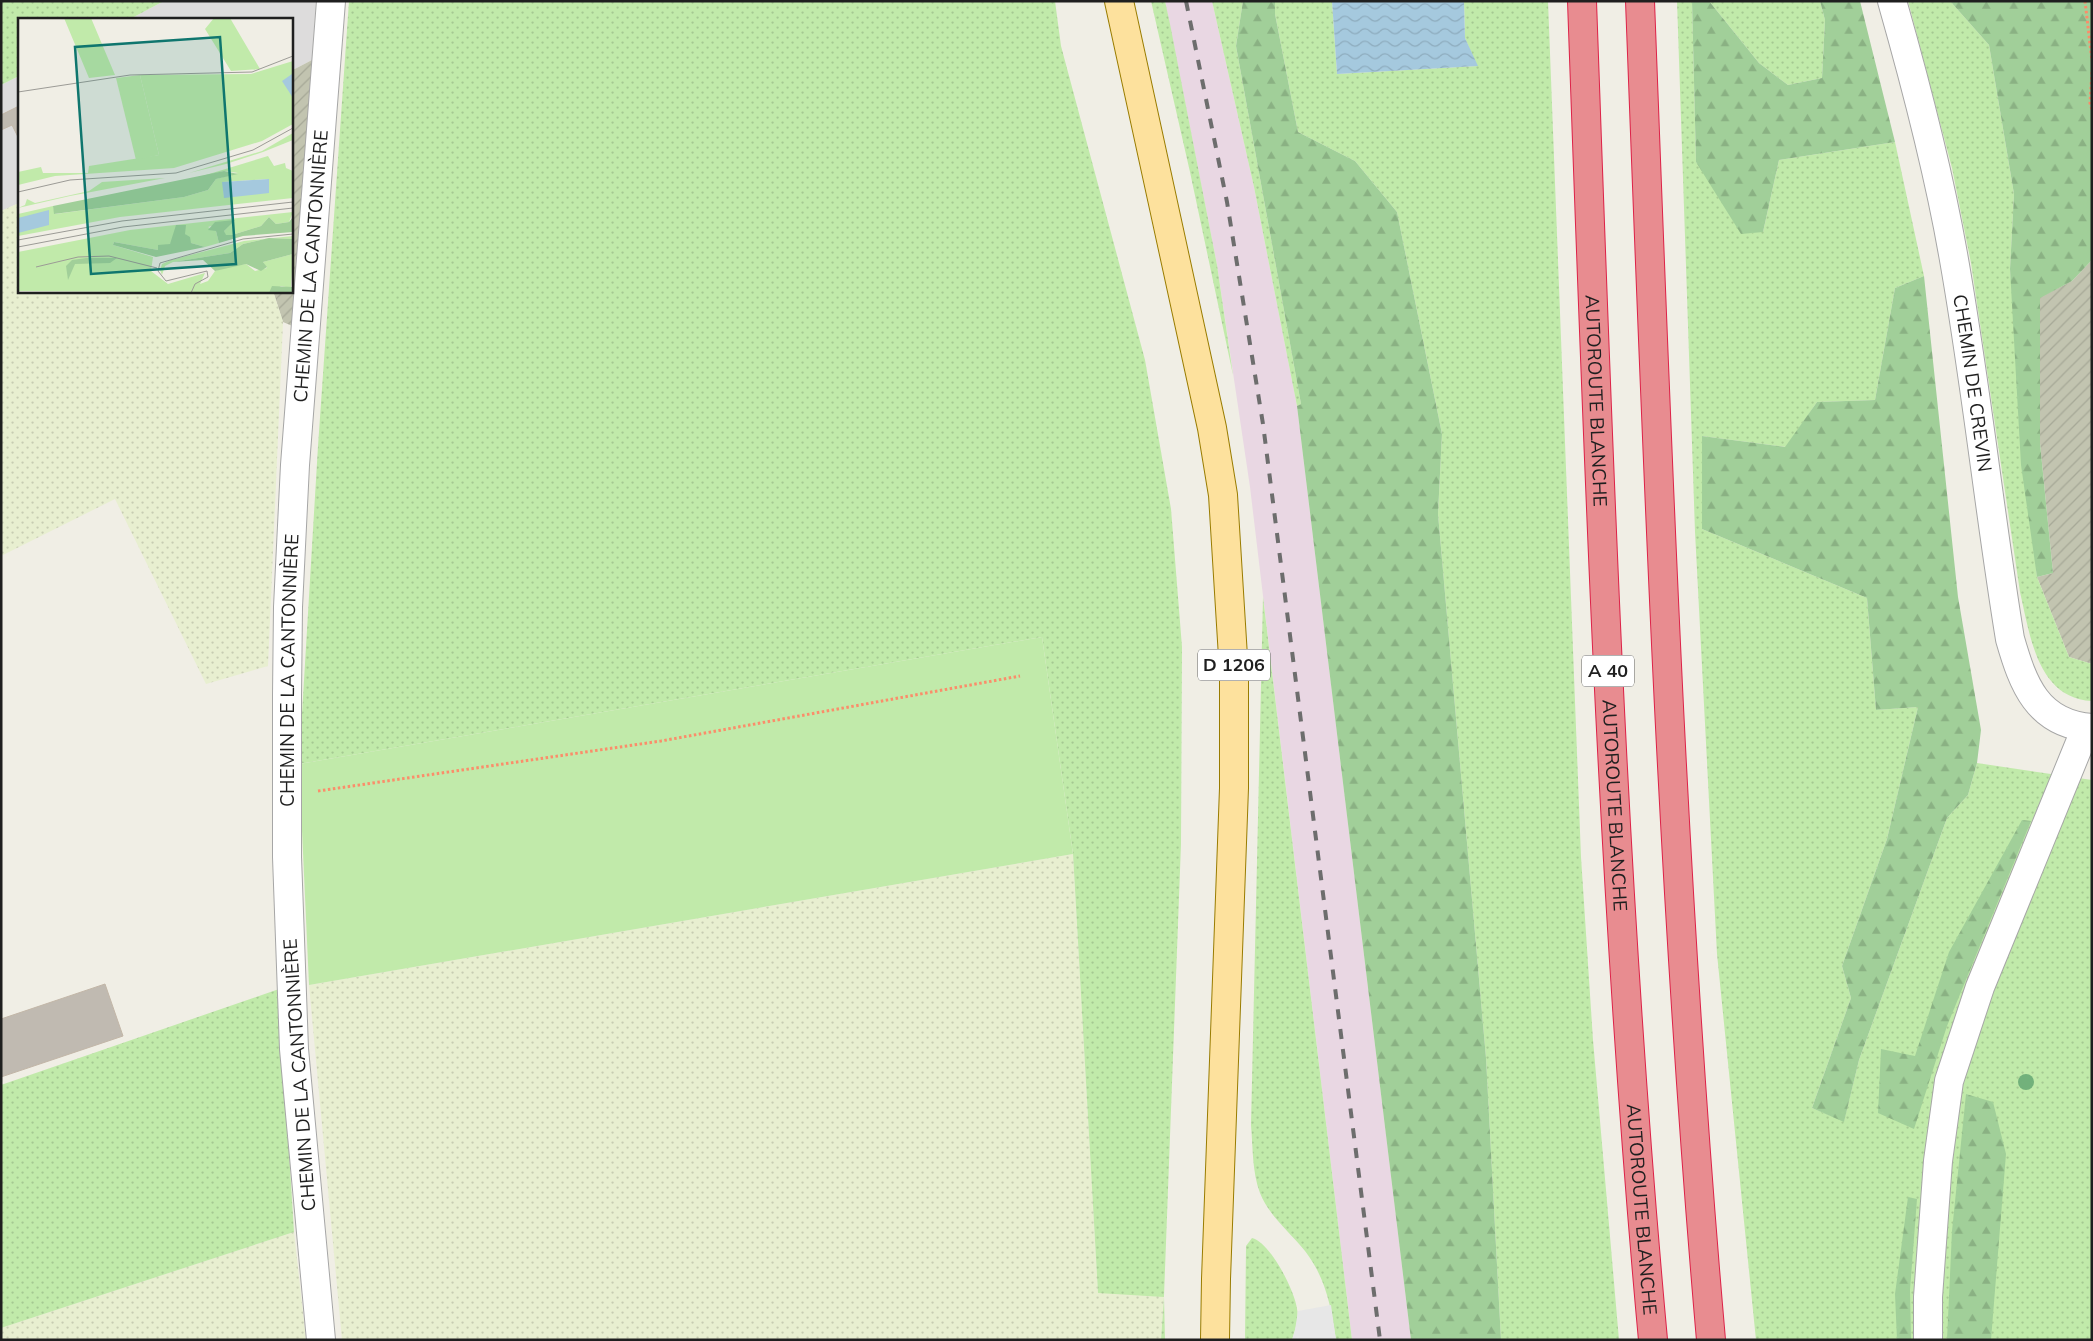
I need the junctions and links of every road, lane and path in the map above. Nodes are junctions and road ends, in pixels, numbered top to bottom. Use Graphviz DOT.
graph roads {
  1 [pos="331,1"];
  2 [pos="1119,1"];
  3 [pos="1582,1"];
  4 [pos="1640,1"];
  5 [pos="1892,1"];
  6 [pos="2085,1"];
  7 [pos="2092,61"];
  8 [pos="2092,72"];
  9 [pos="2092,110"];
  10 [pos="1020,676"];
  11 [pos="2089,728"];
  12 [pos="287,796"];
  13 [pos="321,1340"];
  14 [pos="1215,1340"];
  15 [pos="1653,1340"];
  16 [pos="1711,1340"];
  17 [pos="1928,1340"];
  1 -- 12 [label="street, CHEMIN DE LA CANTONNIÈRE"];
  2 -- 14 [label="main road, D 1206"];
  3 -- 15 [label="highway, AUTOROUTE BLANCHE / A 40"];
  4 -- 16 [label="highway"];
  5 -- 11 [label="street, CHEMIN DE CREVIN"];
  6 -- 7 [label="path"];
  8 -- 9 [label="path"];
  10 -- 12 [label="path"];
  11 -- 17 [label="street"];
  12 -- 13 [label="street, CHEMIN DE LA CANTONNIÈRE"];
}
